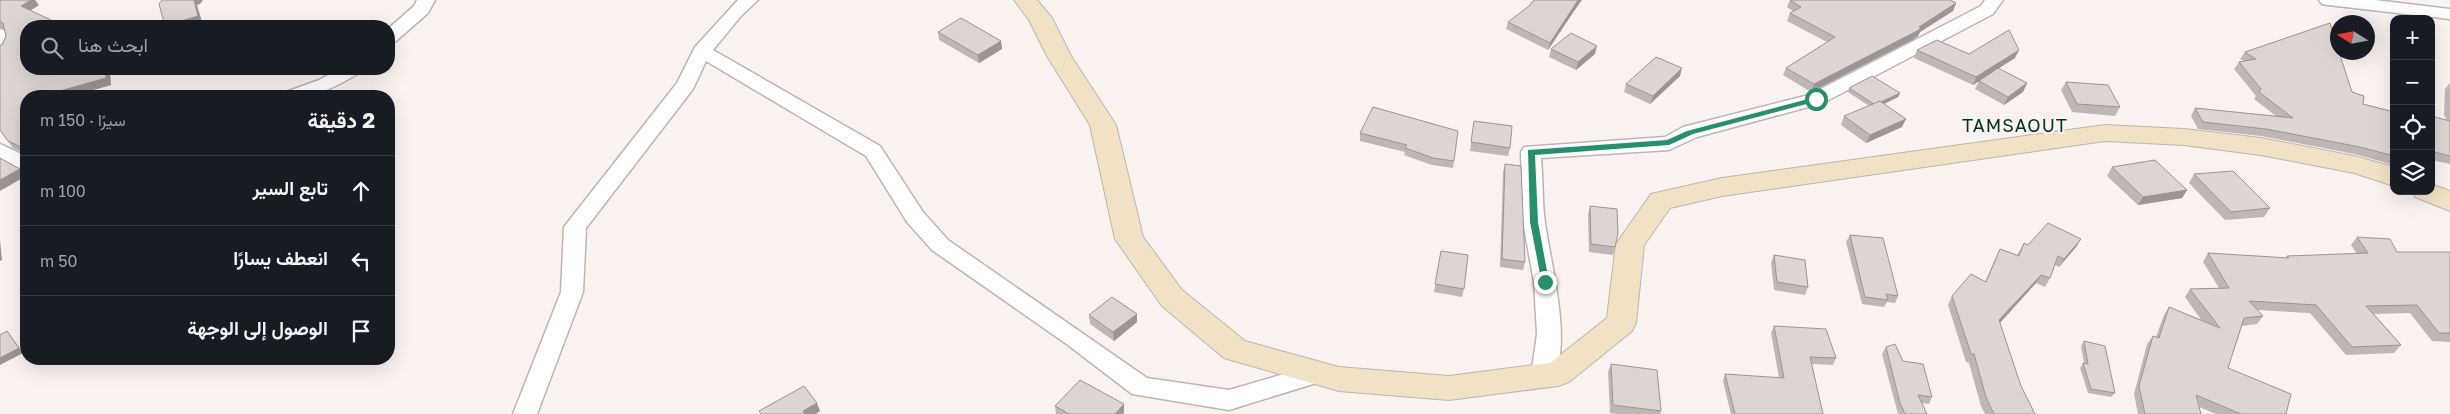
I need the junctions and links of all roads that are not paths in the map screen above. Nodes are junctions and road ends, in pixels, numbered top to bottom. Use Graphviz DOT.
graph roads {
  1 [pos="426,0"];
  2 [pos="749,0"];
  3 [pos="1025,0"];
  4 [pos="1994,0"];
  5 [pos="2328,0"];
  6 [pos="2450,14"];
  7 [pos="395,32"];
  8 [pos="702,51"];
  9 [pos="342,75"];
  10 [pos="310,90"];
  11 [pos="0,151"];
  12 [pos="20,162"];
  13 [pos="2390,176"];
  14 [pos="2434,195"];
  15 [pos="2450,202"];
  16 [pos="1318,373"];
  17 [pos="1543,376"];
  18 [pos="525,414"];
  1 -- 7 [label="street"];
  2 -- 8 [label="street"];
  3 -- 16 [label="main road"];
  4 -- 17 [label="street"];
  5 -- 6 [label="street"];
  8 -- 16 [label="street"];
  8 -- 18 [label="street"];
  9 -- 10 [label="street"];
  11 -- 12 [label="street"];
  13 -- 17 [label="main road"];
  14 -- 15 [label="main road"];
  16 -- 17 [label="main road"];
}
